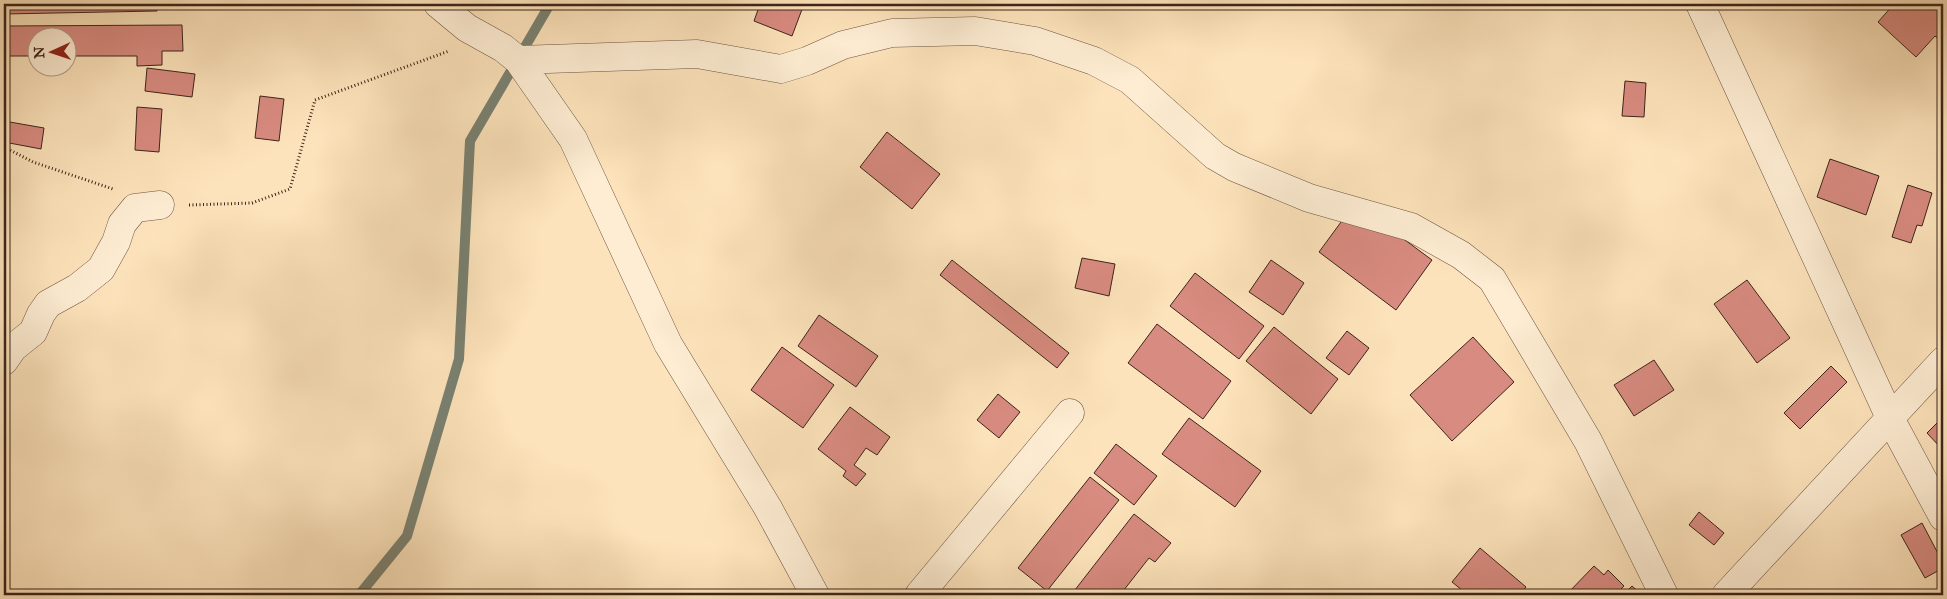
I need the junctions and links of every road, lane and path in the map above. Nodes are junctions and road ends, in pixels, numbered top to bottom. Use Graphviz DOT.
graph roads {
  1 [pos="438,4"];
  2 [pos="1700,4"];
  3 [pos="454,50"];
  4 [pos="518,60"];
  5 [pos="4,147"];
  6 [pos="115,190"];
  7 [pos="160,205"];
  8 [pos="4,361"];
  9 [pos="1943,361"];
  10 [pos="1070,413"];
  11 [pos="1891,420"];
  12 [pos="1943,517"];
  13 [pos="815,595"];
  14 [pos="919,595"];
  15 [pos="1664,595"];
  16 [pos="1726,595"];
  1 -- 4 [label="street"];
  2 -- 11 [label="street"];
  3 -- 7 [label="path"];
  4 -- 13 [label="street"];
  4 -- 15 [label="street"];
  5 -- 6 [label="path"];
  7 -- 8 [label="street"];
  9 -- 11 [label="street"];
  10 -- 14 [label="street"];
  11 -- 12 [label="street"];
  11 -- 16 [label="street"];
}
